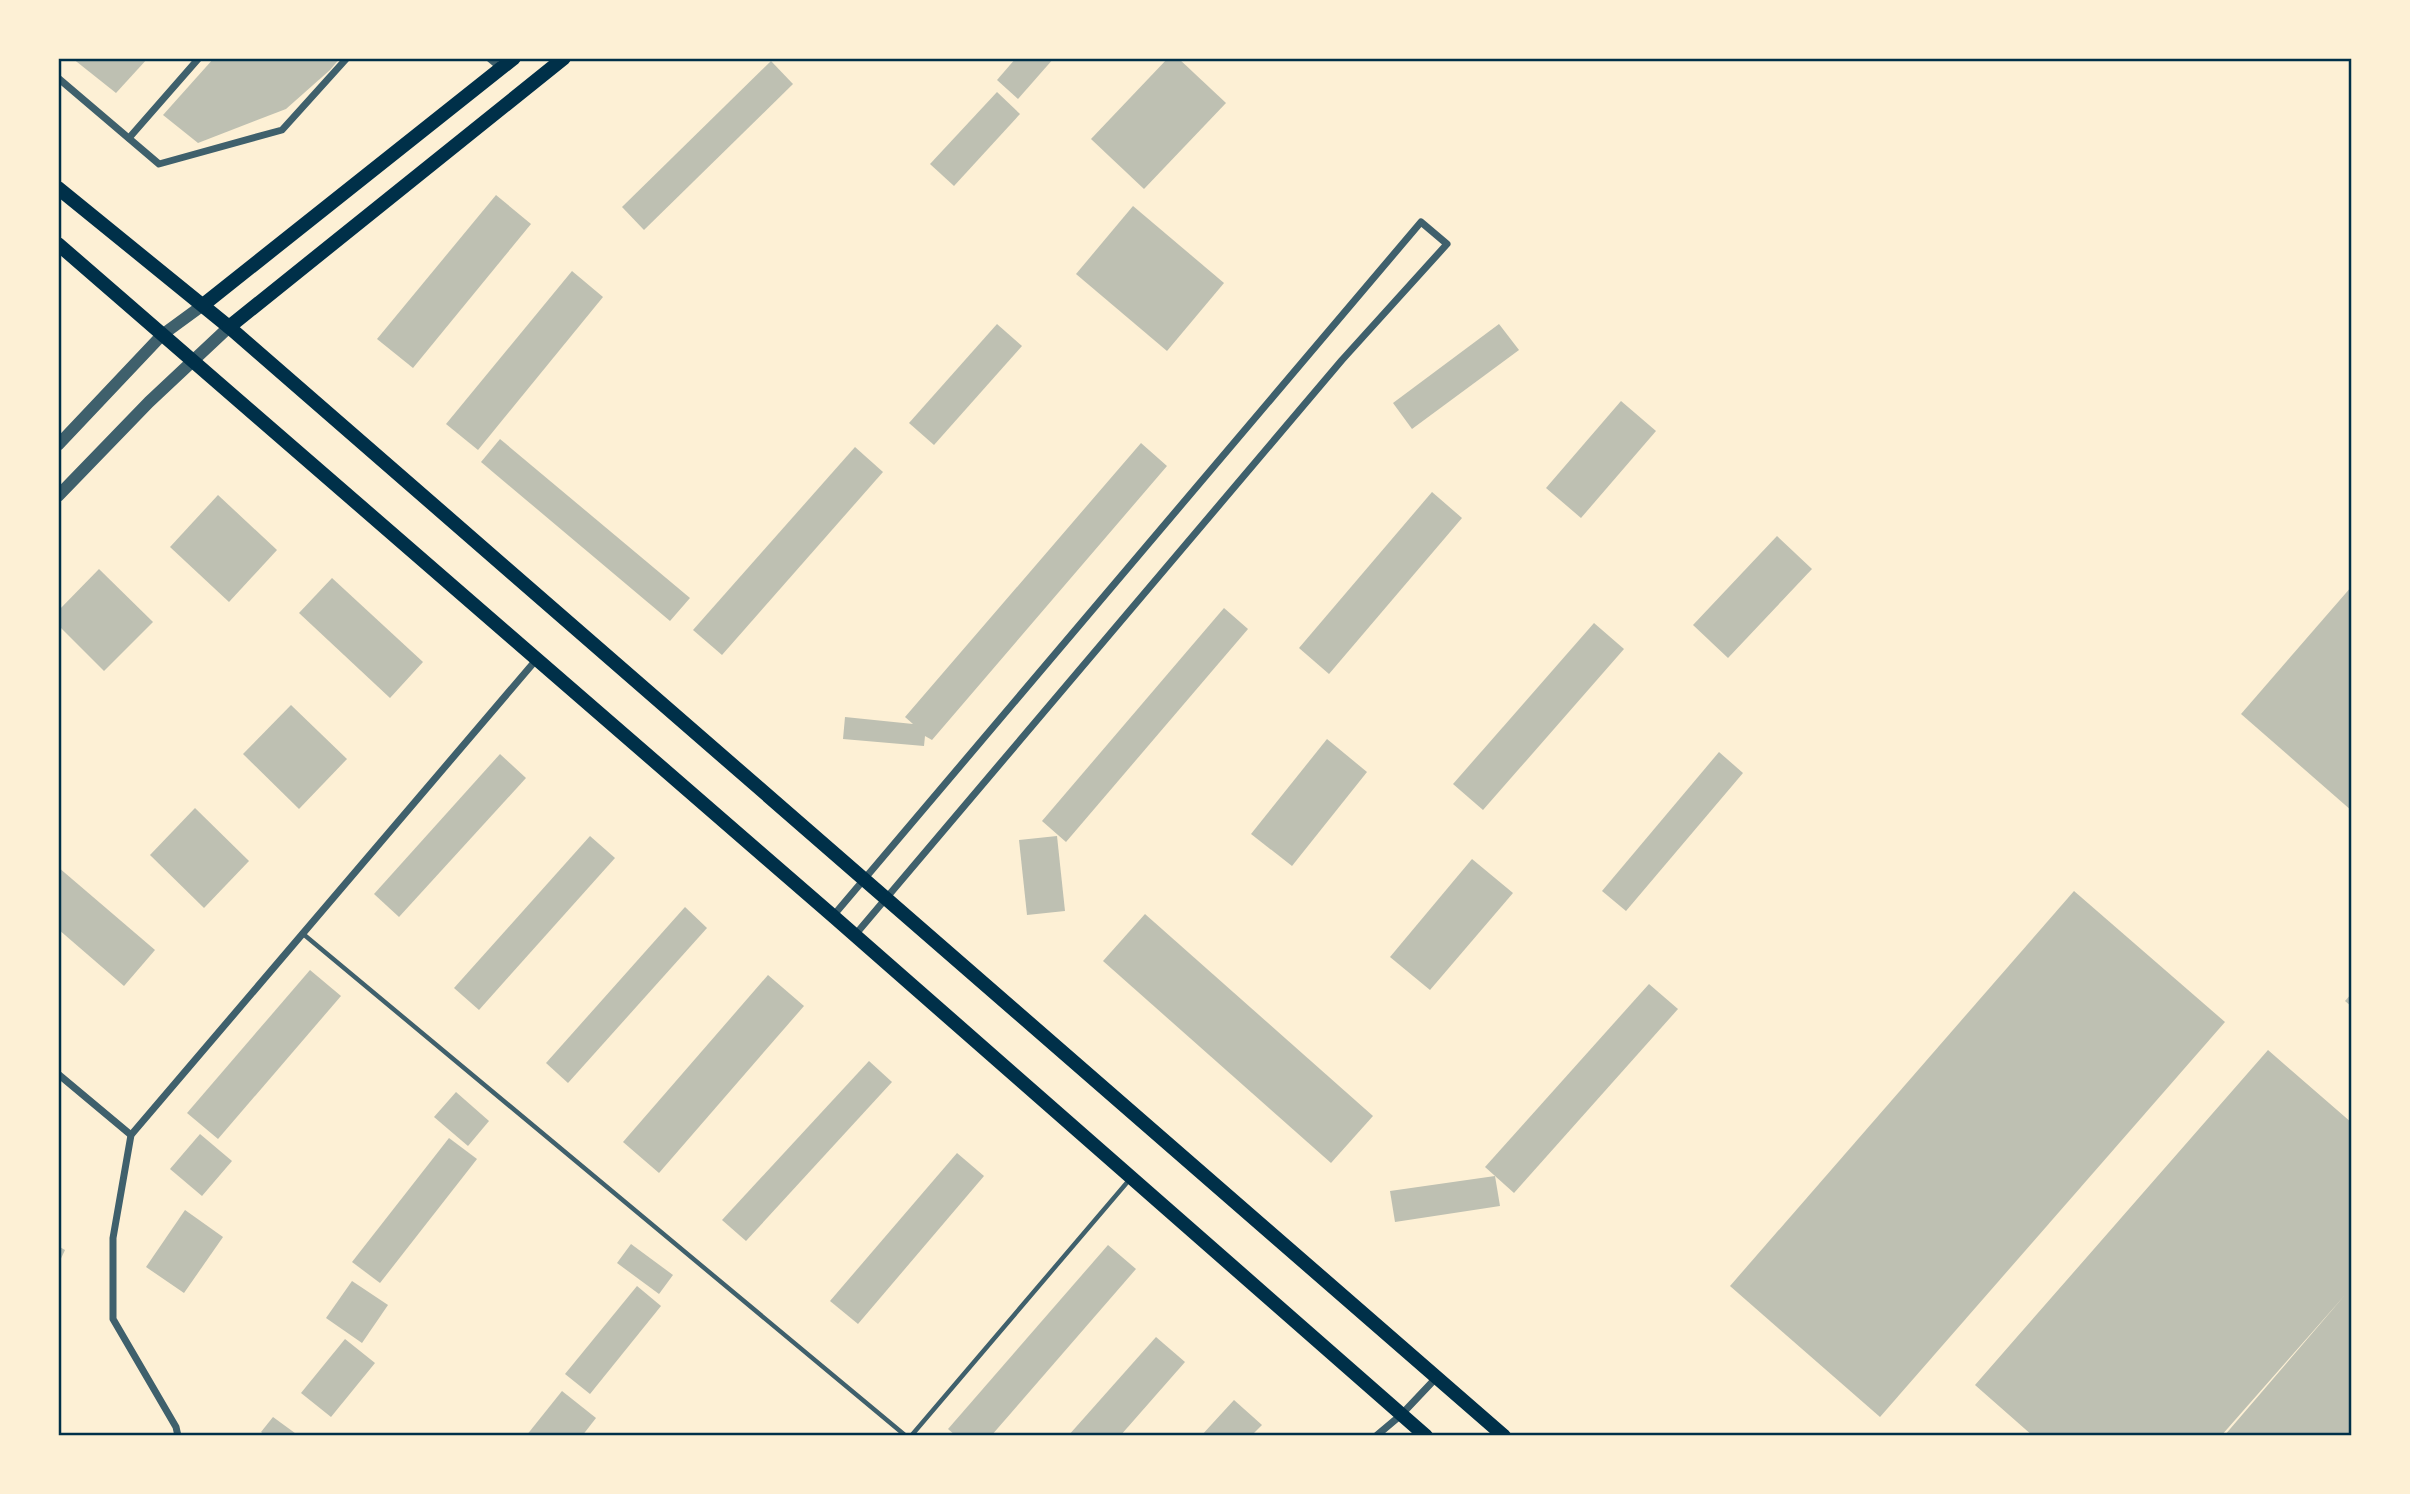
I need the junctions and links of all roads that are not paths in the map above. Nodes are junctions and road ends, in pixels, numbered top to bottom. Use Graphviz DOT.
graph roads {
  1 [pos="199,58"];
  2 [pos="347,58"];
  3 [pos="489,58"];
  4 [pos="514,58"];
  5 [pos="564,58"];
  6 [pos="500,68"];
  7 [pos="58,78"];
  8 [pos="129,138"];
  9 [pos="58,188"];
  10 [pos="58,244"];
  11 [pos="203,305"];
  12 [pos="229,327"];
  13 [pos="162,335"];
  14 [pos="193,361"];
  15 [pos="58,445"];
  16 [pos="58,496"];
  17 [pos="536,660"];
  18 [pos="863,880"];
  19 [pos="884,899"];
  20 [pos="833,916"];
  21 [pos="301,933"];
  22 [pos="855,935"];
  23 [pos="58,1074"];
  24 [pos="131,1135"];
  25 [pos="1130,1179"];
  26 [pos="1436,1378"];
  27 [pos="1401,1415"];
  28 [pos="178,1436"];
  29 [pos="908,1436"];
  30 [pos="1376,1436"];
  31 [pos="1426,1436"];
  32 [pos="1504,1436"];
  1 -- 8 [label="street"];
  2 -- 8 [label="street"];
  3 -- 6 [label="street"];
  4 -- 6 [label="main road"];
  5 -- 12 [label="main road"];
  6 -- 11 [label="main road"];
  7 -- 8 [label="street"];
  9 -- 11 [label="main road"];
  10 -- 13 [label="main road"];
  11 -- 12 [label="main road"];
  11 -- 13 [label="street"];
  12 -- 14 [label="street"];
  12 -- 18 [label="main road"];
  13 -- 14 [label="main road"];
  13 -- 15 [label="street"];
  14 -- 16 [label="street"];
  14 -- 17 [label="main road"];
  17 -- 20 [label="main road"];
  17 -- 21 [label="street"];
  18 -- 19 [label="main road"];
  18 -- 19 [label="street"];
  18 -- 20 [label="street"];
  19 -- 22 [label="street"];
  19 -- 26 [label="main road"];
  20 -- 22 [label="main road"];
  21 -- 24 [label="street"];
  21 -- 29 [label="lane"];
  22 -- 25 [label="main road"];
  23 -- 24 [label="street"];
  24 -- 28 [label="street"];
  25 -- 27 [label="main road"];
  25 -- 29 [label="lane"];
  26 -- 27 [label="street"];
  26 -- 32 [label="main road"];
  27 -- 30 [label="street"];
  27 -- 31 [label="main road"];
}
